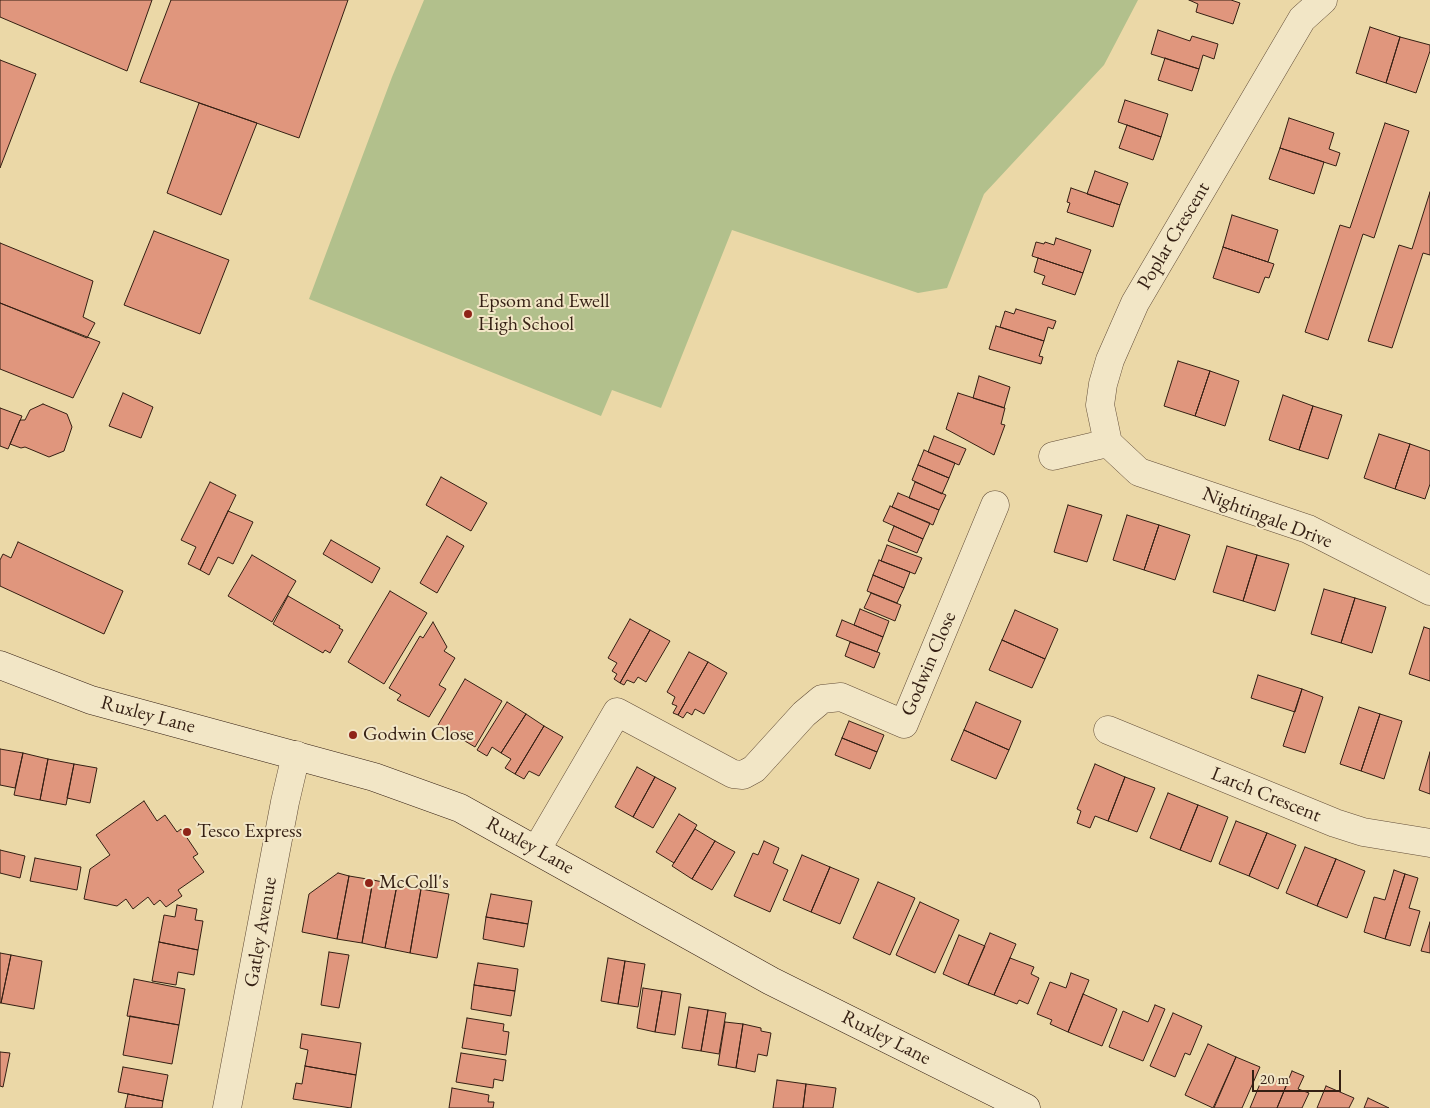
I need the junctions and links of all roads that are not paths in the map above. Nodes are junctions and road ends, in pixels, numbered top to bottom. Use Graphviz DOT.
graph roads {
  1 [pos="1323,0"];
  2 [pos="1108,443"];
  3 [pos="1053,456"];
  4 [pos="995,505"];
  5 [pos="1430,591"];
  6 [pos="0,666"];
  7 [pos="1108,730"];
  8 [pos="296,755"];
  9 [pos="1430,843"];
  10 [pos="537,850"];
  11 [pos="227,1108"];
  12 [pos="1026,1108"];
  1 -- 2 [label="street, Poplar Crescent"];
  2 -- 3 [label="street"];
  2 -- 5 [label="street, Nightingale Drive"];
  4 -- 10 [label="street, Godwin Close"];
  6 -- 8 [label="street, Ruxley Lane"];
  7 -- 9 [label="street, Larch Crescent"];
  8 -- 10 [label="street, Ruxley Lane"];
  8 -- 11 [label="street, Gatley Avenue"];
  10 -- 12 [label="street, Ruxley Lane"];
}
